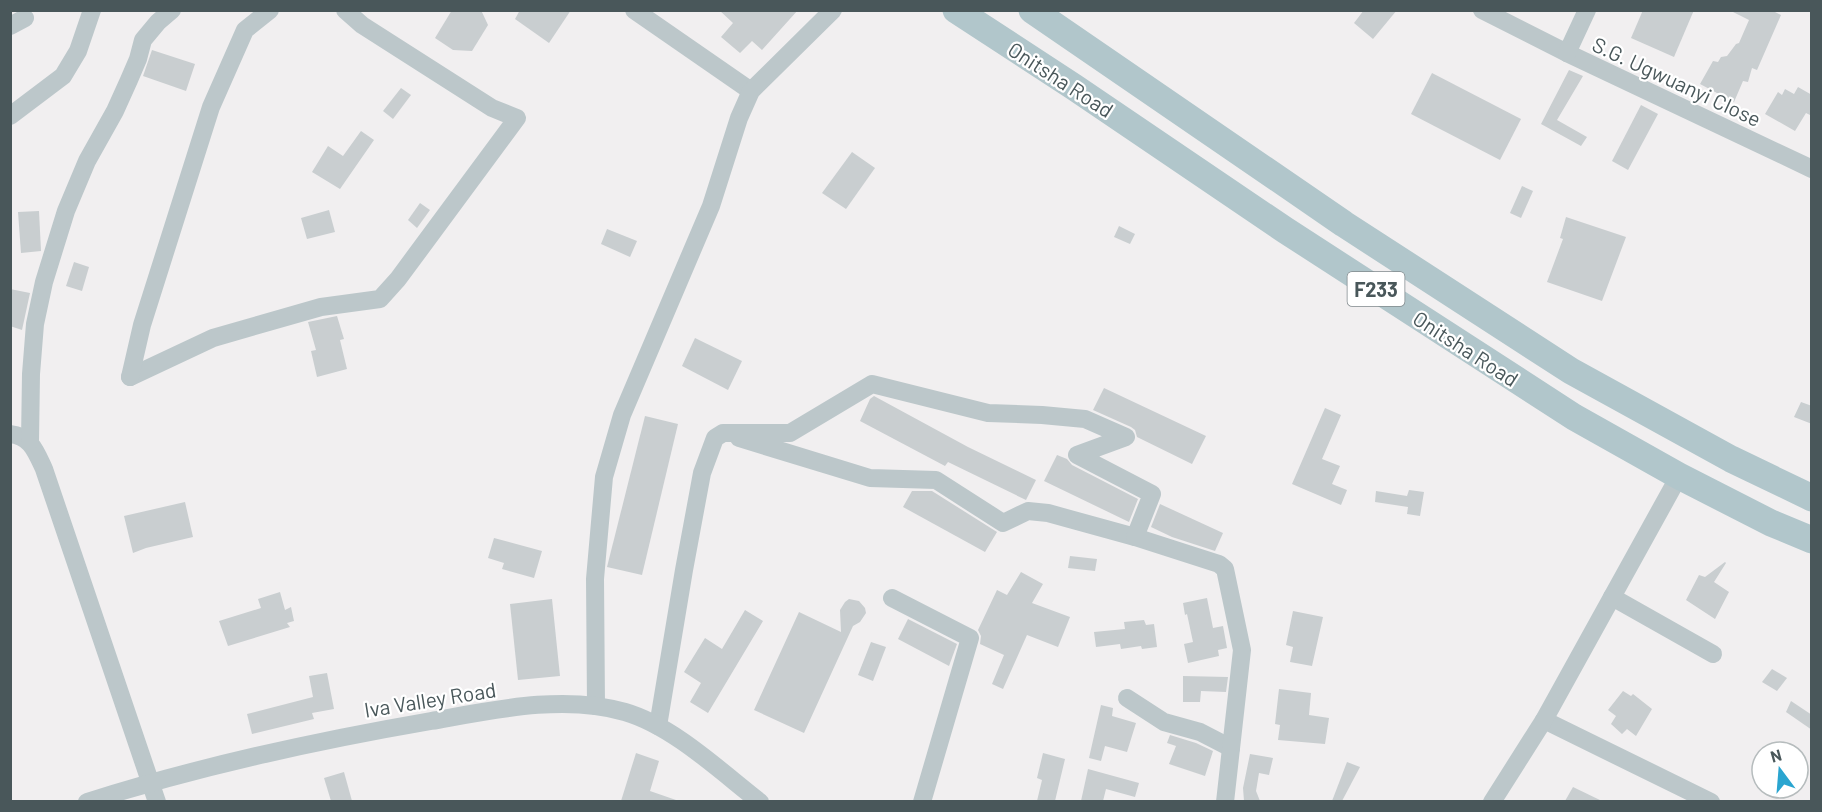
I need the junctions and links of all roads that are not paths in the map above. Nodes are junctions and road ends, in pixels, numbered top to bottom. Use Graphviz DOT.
graph roads {
  1 [pos="92,10"];
  2 [pos="172,10"];
  3 [pos="270,10"];
  4 [pos="345,10"];
  5 [pos="634,10"];
  6 [pos="833,10"];
  7 [pos="956,10"];
  8 [pos="1032,10"];
  9 [pos="1482,10"];
  10 [pos="1587,10"];
  11 [pos="1567,53"];
  12 [pos="751,91"];
  13 [pos="10,116"];
  14 [pos="1812,169"];
  15 [pos="723,433"];
  16 [pos="10,434"];
  17 [pos="30,441"];
  18 [pos="1678,476"];
  19 [pos="1812,498"];
  20 [pos="1135,537"];
  21 [pos="1812,540"];
  22 [pos="1612,597"];
  23 [pos="892,598"];
  24 [pos="1713,654"];
  25 [pos="1127,698"];
  26 [pos="596,706"];
  27 [pos="1544,720"];
  28 [pos="658,726"];
  29 [pos="1230,748"];
  30 [pos="149,782"];
  31 [pos="87,801"];
  32 [pos="157,801"];
  33 [pos="760,801"];
  34 [pos="922,801"];
  35 [pos="1225,801"];
  36 [pos="1492,801"];
  37 [pos="1711,801"];
  1 -- 13 [label="street"];
  2 -- 17 [label="street"];
  3 -- 4 [label="street"];
  5 -- 12 [label="street"];
  6 -- 12 [label="street"];
  7 -- 18 [label="main road, Onitsha Road / F233"];
  8 -- 19 [label="main road, Onitsha Road / F233"];
  9 -- 11 [label="street"];
  10 -- 11 [label="street, S.G. Ugwuanyi Close"];
  11 -- 14 [label="street, S.G. Ugwuanyi Close"];
  12 -- 26 [label="street"];
  15 -- 20 [label="street"];
  15 -- 20 [label="street"];
  15 -- 28 [label="street"];
  16 -- 17 [label="street"];
  17 -- 30 [label="street"];
  18 -- 21 [label="main road, Onitsha Road / F233"];
  18 -- 22 [label="street"];
  20 -- 29 [label="street"];
  22 -- 24 [label="street"];
  22 -- 27 [label="street"];
  23 -- 34 [label="street"];
  25 -- 29 [label="street"];
  26 -- 28 [label="street, Iva Valley Road"];
  26 -- 30 [label="street, Iva Valley Road"];
  27 -- 36 [label="street"];
  27 -- 37 [label="street"];
  28 -- 33 [label="street, Iva Valley Road"];
  29 -- 35 [label="street"];
  30 -- 31 [label="street, Iva Valley Road"];
  30 -- 32 [label="street"];
}
